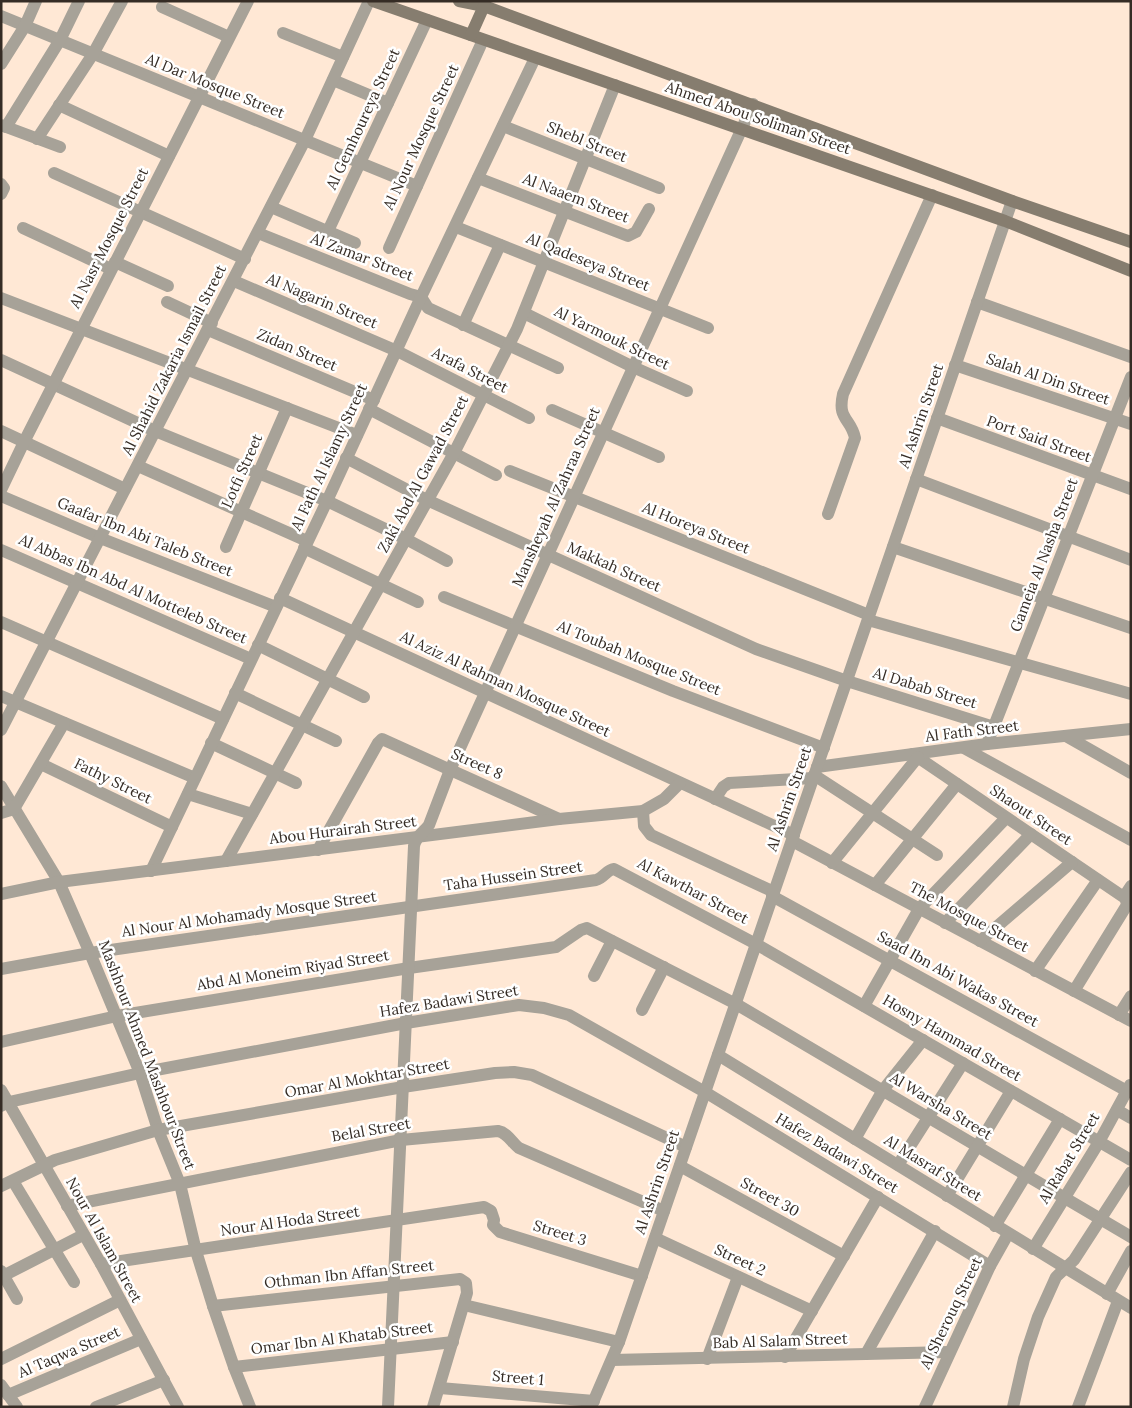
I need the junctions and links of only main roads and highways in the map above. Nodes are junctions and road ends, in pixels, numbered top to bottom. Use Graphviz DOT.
graph roads {
  1 [pos="373,1"];
  2 [pos="459,1"];
  3 [pos="484,6"];
  4 [pos="471,35"];
  5 [pos="1131,242"];
  6 [pos="1131,271"];
  1 -- 4 [label="main road, Ahmed Abou Soliman Street"];
  2 -- 3 [label="main road, Ahmed Abou Soliman Street"];
  3 -- 4 [label="main road"];
  3 -- 5 [label="main road, Ahmed Abou Soliman Street"];
  4 -- 6 [label="main road, Ahmed Abou Soliman Street"];
}
